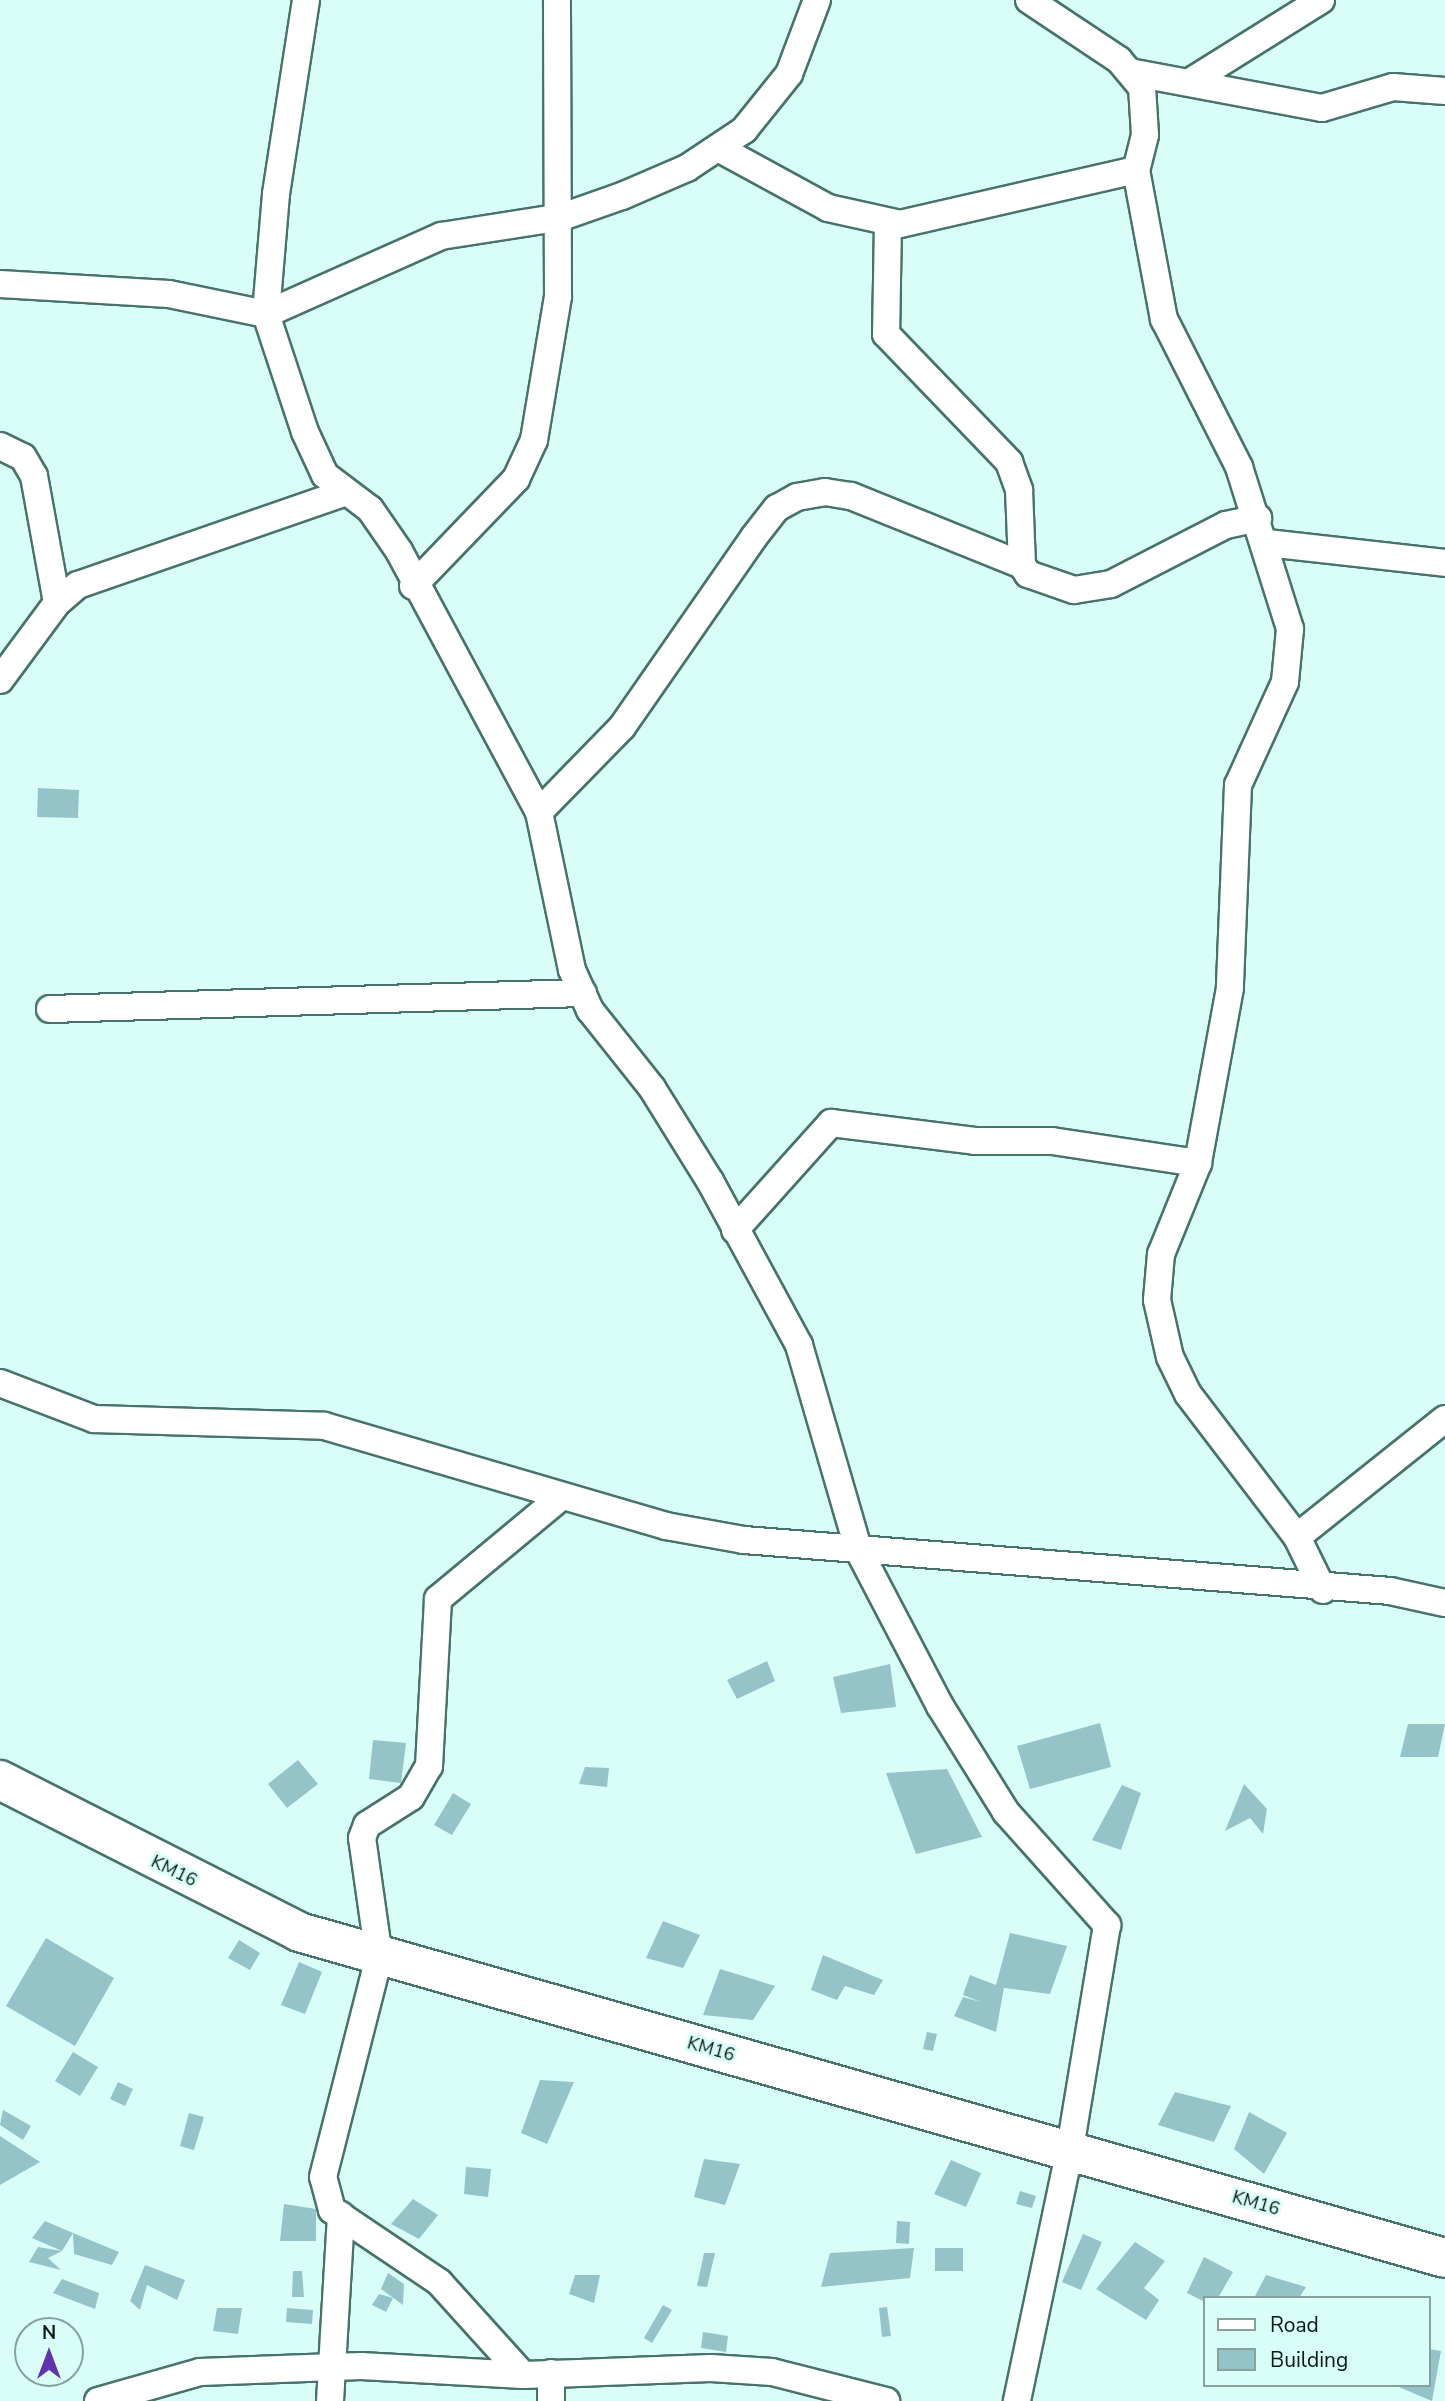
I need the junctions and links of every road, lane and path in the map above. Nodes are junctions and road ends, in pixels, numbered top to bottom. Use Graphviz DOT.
graph roads {
  1 [pos="306,0"];
  2 [pos="557,0"];
  3 [pos="817,0"];
  4 [pos="1029,0"];
  5 [pos="1321,0"];
  6 [pos="1135,73"];
  7 [pos="1193,80"];
  8 [pos="1445,91"];
  9 [pos="720,149"];
  10 [pos="1136,170"];
  11 [pos="562,217"];
  12 [pos="888,223"];
  13 [pos="0,284"];
  14 [pos="266,314"];
  15 [pos="0,446"];
  16 [pos="344,493"];
  17 [pos="1258,518"];
  18 [pos="1267,543"];
  19 [pos="1445,563"];
  20 [pos="1022,565"];
  21 [pos="413,586"];
  22 [pos="57,603"];
  23 [pos="0,680"];
  24 [pos="539,812"];
  25 [pos="583,993"];
  26 [pos="50,1009"];
  27 [pos="1198,1163"];
  28 [pos="735,1230"];
  29 [pos="0,1383"];
  30 [pos="1445,1419"];
  31 [pos="561,1497"];
  32 [pos="1297,1538"];
  33 [pos="859,1551"];
  34 [pos="1323,1590"];
  35 [pos="1445,1602"];
  36 [pos="0,1780"];
  37 [pos="379,1957"];
  38 [pos="1070,2149"];
  39 [pos="341,2215"];
  40 [pos="1445,2258"];
  41 [pos="332,2367"];
  42 [pos="551,2373"];
  43 [pos="523,2375"];
  44 [pos="98,2401"];
  45 [pos="330,2401"];
  46 [pos="551,2401"];
  47 [pos="886,2401"];
  48 [pos="1017,2401"];
  1 -- 14 [label="street"];
  2 -- 11 [label="street"];
  3 -- 9 [label="street"];
  4 -- 6 [label="street"];
  5 -- 7 [label="street"];
  6 -- 7 [label="street"];
  6 -- 10 [label="street"];
  7 -- 8 [label="street"];
  9 -- 11 [label="street"];
  9 -- 12 [label="street"];
  10 -- 12 [label="street"];
  10 -- 17 [label="street"];
  11 -- 14 [label="street"];
  11 -- 21 [label="street"];
  12 -- 20 [label="street"];
  13 -- 14 [label="street"];
  14 -- 16 [label="street"];
  15 -- 22 [label="street"];
  16 -- 21 [label="street"];
  16 -- 22 [label="street"];
  17 -- 18 [label="street"];
  17 -- 20 [label="street"];
  18 -- 19 [label="street"];
  18 -- 27 [label="street"];
  20 -- 24 [label="street"];
  21 -- 24 [label="street"];
  22 -- 23 [label="street"];
  24 -- 25 [label="street"];
  25 -- 26 [label="street"];
  25 -- 28 [label="street"];
  27 -- 28 [label="street"];
  27 -- 32 [label="street"];
  28 -- 33 [label="street"];
  29 -- 31 [label="street"];
  30 -- 32 [label="street"];
  31 -- 33 [label="street"];
  31 -- 37 [label="street"];
  32 -- 34 [label="street"];
  33 -- 34 [label="street"];
  33 -- 38 [label="street"];
  34 -- 35 [label="street"];
  36 -- 37 [label="street, KM16"];
  37 -- 38 [label="street, KM16"];
  37 -- 39 [label="street"];
  38 -- 40 [label="street, KM16"];
  38 -- 48 [label="street"];
  39 -- 41 [label="street"];
  39 -- 43 [label="street"];
  41 -- 43 [label="street"];
  41 -- 44 [label="street"];
  41 -- 45 [label="street"];
  42 -- 43 [label="street"];
  42 -- 46 [label="street"];
  42 -- 47 [label="street"];
}
